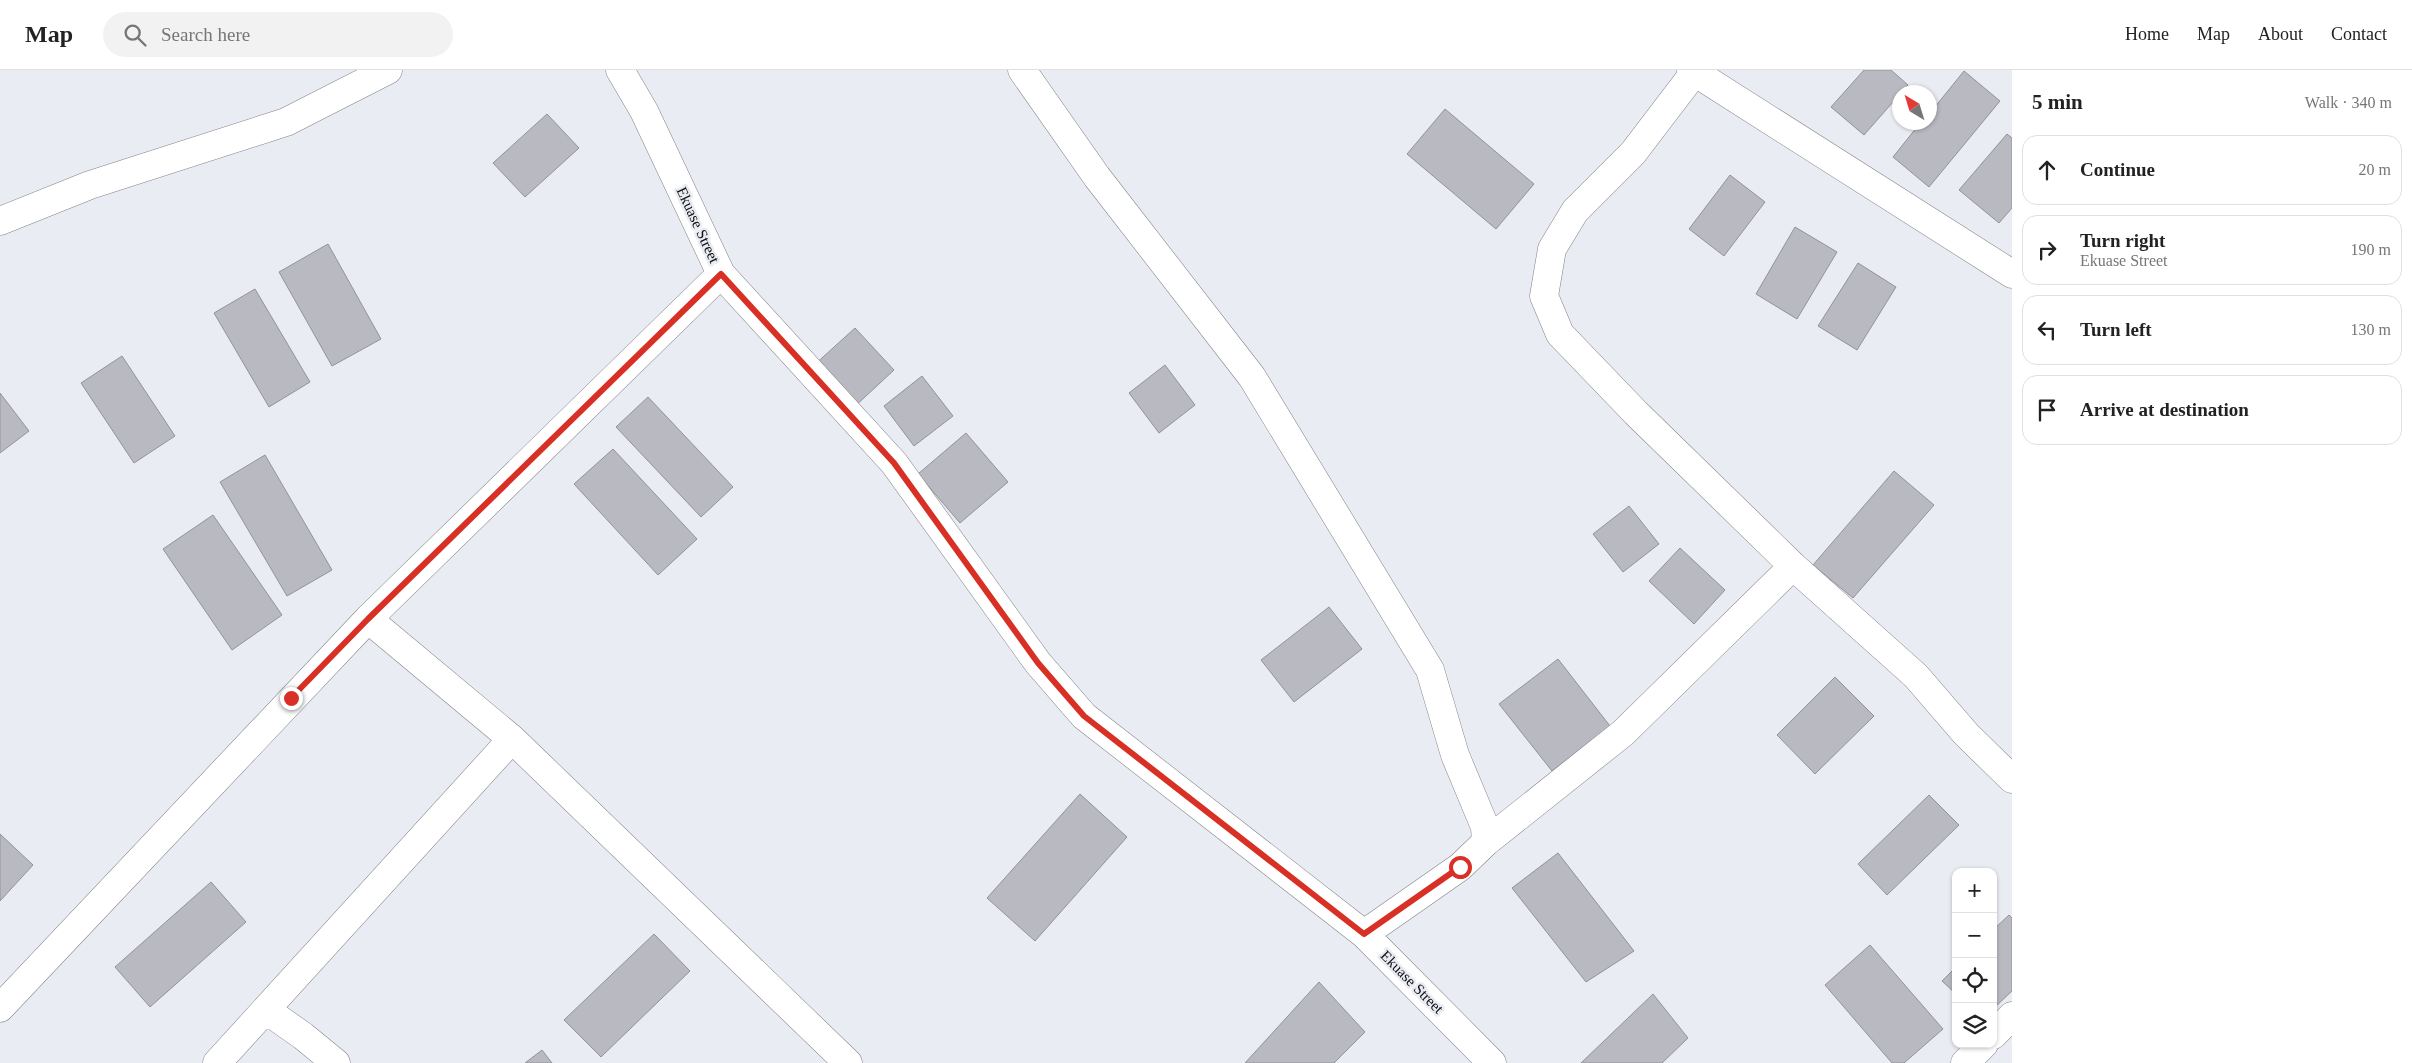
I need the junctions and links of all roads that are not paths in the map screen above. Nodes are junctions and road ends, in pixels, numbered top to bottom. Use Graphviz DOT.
graph roads {
  1 [pos="388,70"];
  2 [pos="620,70"];
  3 [pos="1022,70"];
  4 [pos="1692,72"];
  5 [pos="0,221"];
  6 [pos="721,274"];
  7 [pos="2012,274"];
  8 [pos="1793,566"];
  9 [pos="368,619"];
  10 [pos="512,739"];
  11 [pos="2012,779"];
  12 [pos="1486,842"];
  13 [pos="1364,934"];
  14 [pos="0,1008"];
  15 [pos="266,1010"];
  16 [pos="2012,1016"];
  17 [pos="1997,1031"];
  18 [pos="1980,1048"];
  19 [pos="217,1063"];
  20 [pos="336,1063"];
  21 [pos="848,1063"];
  22 [pos="1492,1063"];
  23 [pos="1964,1063"];
  1 -- 5 [label="street"];
  2 -- 6 [label="street, Ekuase Street"];
  3 -- 12 [label="street"];
  4 -- 7 [label="street"];
  4 -- 8 [label="street"];
  6 -- 9 [label="street"];
  6 -- 13 [label="street, Ekuase Street"];
  8 -- 11 [label="street"];
  8 -- 12 [label="street"];
  9 -- 10 [label="street"];
  9 -- 14 [label="street"];
  10 -- 15 [label="street"];
  10 -- 21 [label="street"];
  12 -- 13 [label="street"];
  13 -- 22 [label="street, Ekuase Street"];
  15 -- 19 [label="street"];
  15 -- 20 [label="street"];
  16 -- 17 [label="street"];
  18 -- 23 [label="street"];
}
